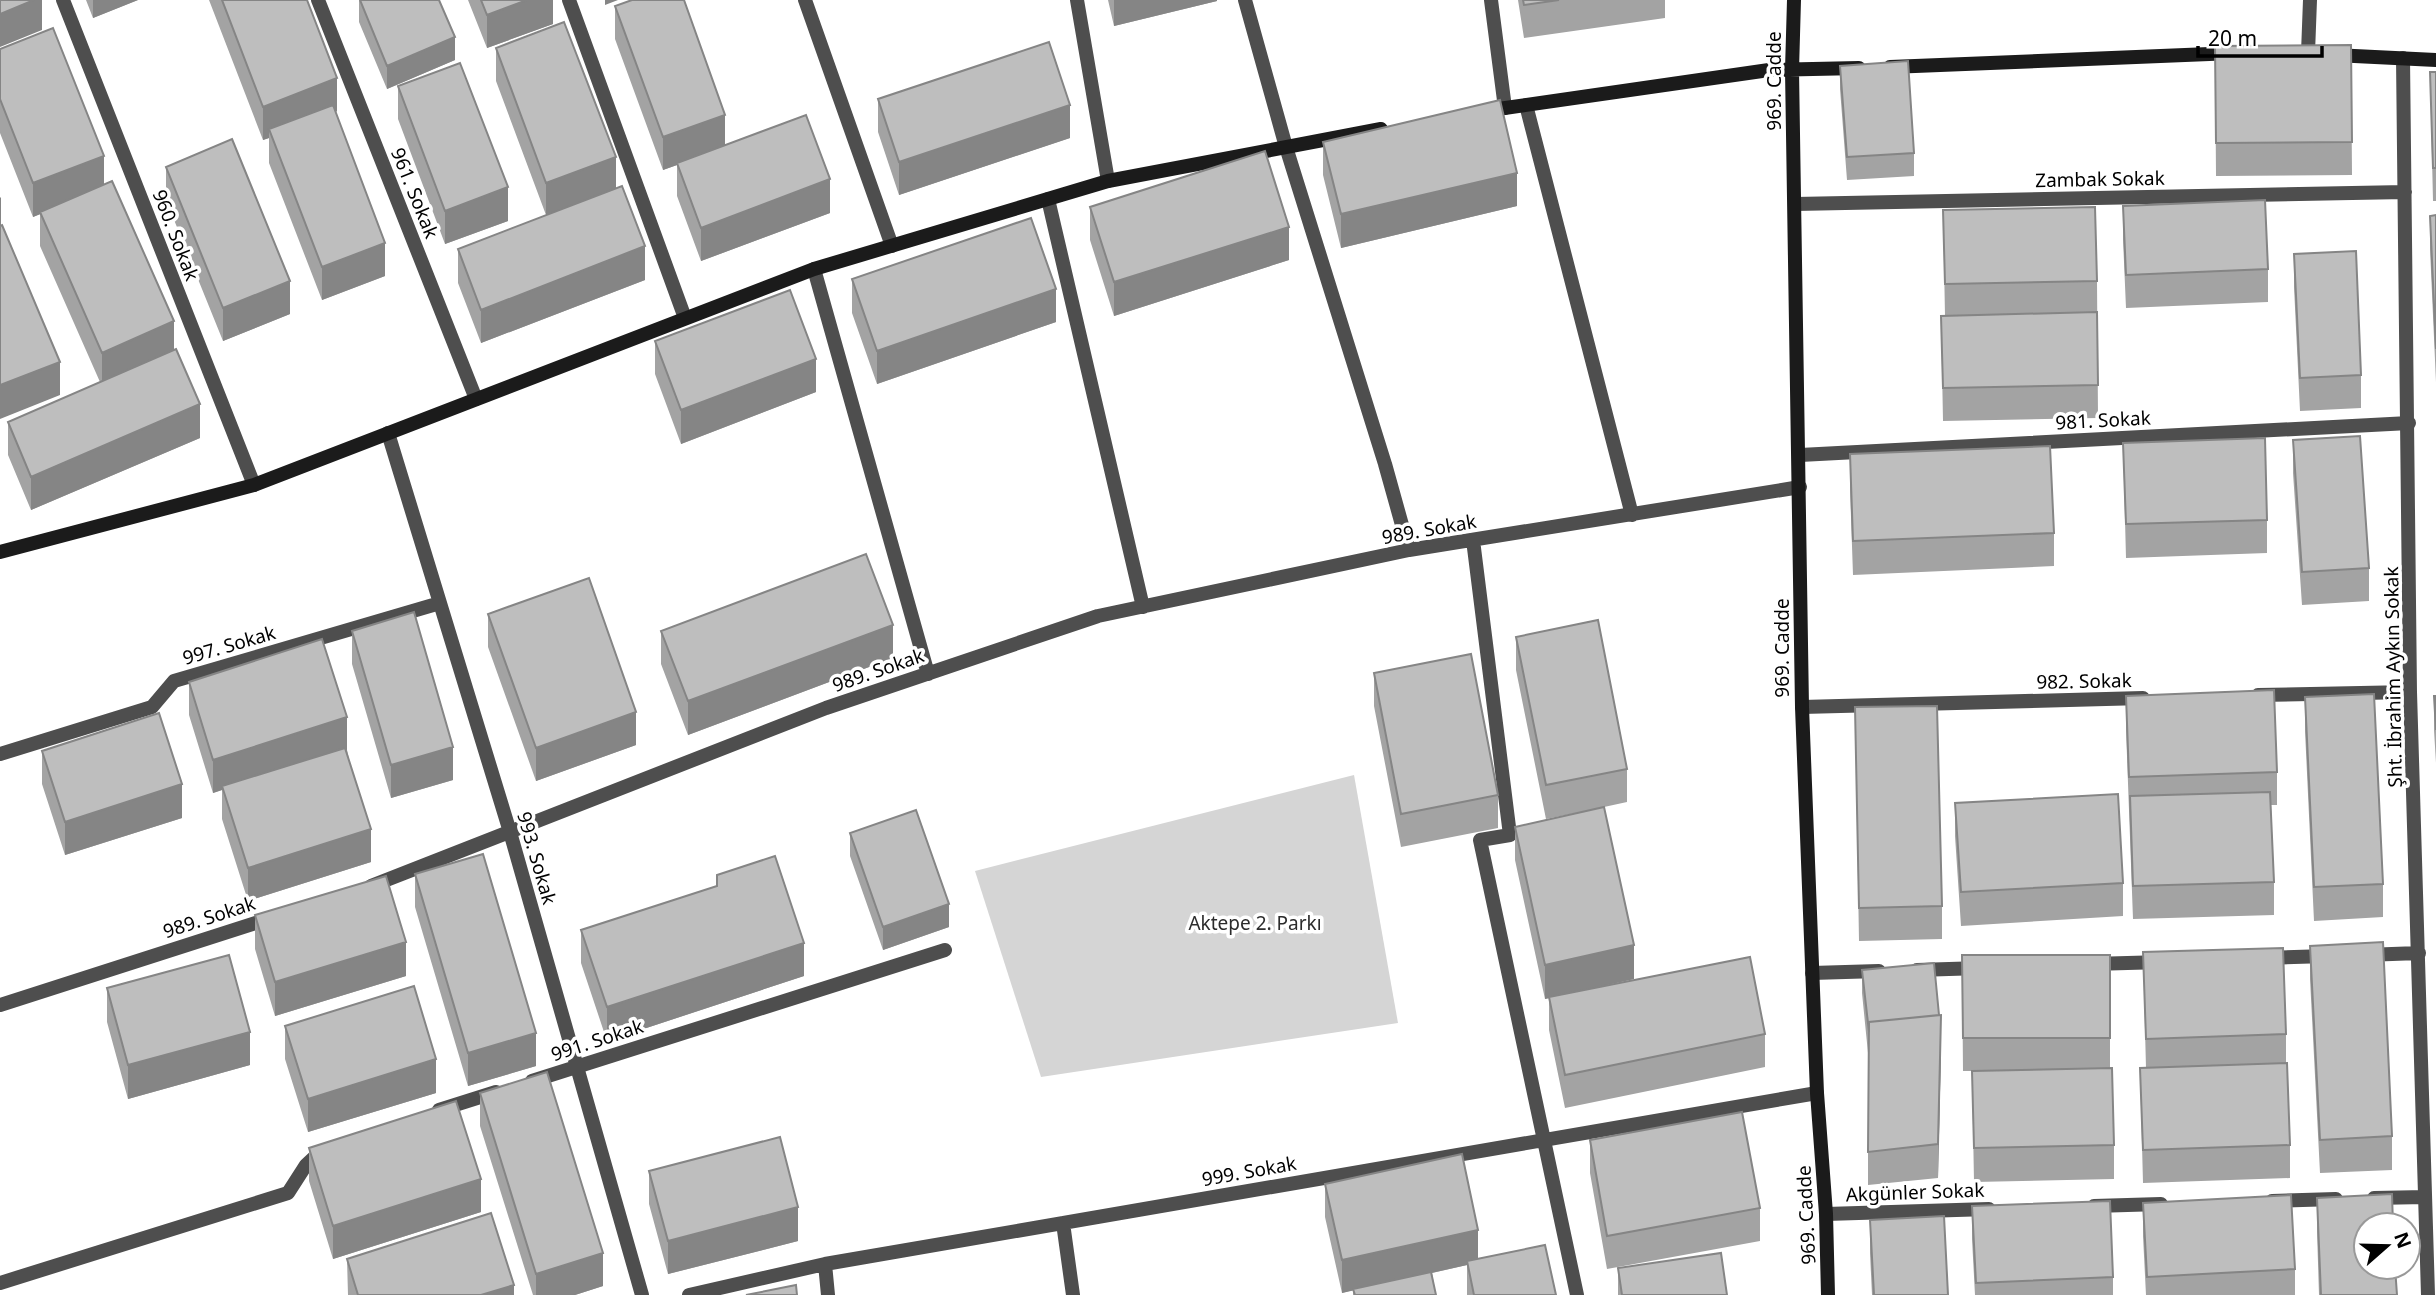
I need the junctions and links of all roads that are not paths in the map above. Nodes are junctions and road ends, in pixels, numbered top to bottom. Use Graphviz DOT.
graph roads {
  1 [pos="63,0"];
  2 [pos="318,0"];
  3 [pos="569,0"];
  4 [pos="805,0"];
  5 [pos="1077,0"];
  6 [pos="1245,0"];
  7 [pos="1491,0"];
  8 [pos="1794,0"];
  9 [pos="2310,0"];
  10 [pos="2245,53"];
  11 [pos="2403,58"];
  12 [pos="2436,60"];
  13 [pos="1793,70"];
  14 [pos="1526,105"];
  15 [pos="1505,107"];
  16 [pos="1468,113"];
  17 [pos="1390,128"];
  18 [pos="1286,147"];
  19 [pos="1108,181"];
  20 [pos="2405,192"];
  21 [pos="1048,199"];
  22 [pos="1795,204"];
  23 [pos="892,246"];
  24 [pos="814,269"];
  25 [pos="685,318"];
  26 [pos="476,400"];
  27 [pos="2409,423"];
  28 [pos="388,433"];
  29 [pos="1800,455"];
  30 [pos="254,485"];
  31 [pos="1800,487"];
  32 [pos="1632,515"];
  33 [pos="1473,540"];
  34 [pos="1409,550"];
  35 [pos="1,551"];
  36 [pos="440,603"];
  37 [pos="1143,607"];
  38 [pos="928,674"];
  39 [pos="2410,692"];
  40 [pos="2244,696"];
  41 [pos="2161,698"];
  42 [pos="1802,707"];
  43 [pos="0,754"];
  44 [pos="510,832"];
  45 [pos="358,890"];
  46 [pos="279,915"];
  47 [pos="945,950"];
  48 [pos="2419,953"];
  49 [pos="2254,958"];
  50 [pos="2171,961"];
  51 [pos="2074,965"];
  52 [pos="1992,967"];
  53 [pos="1812,973"];
  54 [pos="0,1005"];
  55 [pos="577,1067"];
  56 [pos="1817,1093"];
  57 [pos="419,1117"];
  58 [pos="1544,1139"];
  59 [pos="340,1142"];
  60 [pos="2425,1196"];
  61 [pos="2258,1202"];
  62 [pos="2174,1204"];
  63 [pos="2077,1207"];
  64 [pos="2007,1209"];
  65 [pos="1826,1214"];
  66 [pos="1063,1223"];
  67 [pos="825,1264"];
  68 [pos="0,1283"];
  69 [pos="642,1295"];
  70 [pos="689,1295"];
  71 [pos="828,1295"];
  72 [pos="1073,1295"];
  73 [pos="1577,1295"];
  74 [pos="1828,1295"];
  75 [pos="2428,1295"];
  1 -- 30 [label="street, 960. Sokak"];
  2 -- 26 [label="street, 961. Sokak"];
  3 -- 25 [label="street"];
  4 -- 23 [label="street"];
  5 -- 19 [label="street"];
  6 -- 18 [label="street"];
  7 -- 15 [label="street"];
  8 -- 13 [label="street, 969. Cadde"];
  9 -- 11 [label="street"];
  10 -- 13 [label="street"];
  11 -- 12 [label="street"];
  11 -- 20 [label="street, Şht. İbrahim Aykın Sokak"];
  13 -- 14 [label="street"];
  13 -- 22 [label="street, 969. Cadde"];
  14 -- 15 [label="street"];
  14 -- 32 [label="street"];
  15 -- 16 [label="street"];
  17 -- 18 [label="street"];
  18 -- 19 [label="street"];
  18 -- 34 [label="street"];
  19 -- 21 [label="street"];
  20 -- 22 [label="street, Zambak Sokak"];
  20 -- 27 [label="street, Şht. İbrahim Aykın Sokak"];
  21 -- 23 [label="street"];
  21 -- 37 [label="street"];
  22 -- 29 [label="street, 969. Cadde"];
  23 -- 24 [label="street"];
  24 -- 25 [label="street"];
  24 -- 38 [label="street"];
  25 -- 26 [label="street"];
  26 -- 28 [label="street"];
  27 -- 29 [label="street, 981. Sokak"];
  27 -- 39 [label="street, Şht. İbrahim Aykın Sokak"];
  28 -- 30 [label="street"];
  28 -- 36 [label="street, 993. Sokak"];
  29 -- 31 [label="street, 969. Cadde"];
  30 -- 35 [label="street"];
  31 -- 32 [label="street, 989. Sokak"];
  31 -- 42 [label="street, 969. Cadde"];
  32 -- 33 [label="street, 989. Sokak"];
  33 -- 34 [label="street, 989. Sokak"];
  33 -- 58 [label="street"];
  34 -- 37 [label="street, 989. Sokak"];
  36 -- 43 [label="street, 997. Sokak"];
  36 -- 44 [label="street, 993. Sokak"];
  37 -- 38 [label="street, 989. Sokak"];
  38 -- 44 [label="street, 989. Sokak"];
  39 -- 40 [label="street"];
  39 -- 48 [label="street, Şht. İbrahim Aykın Sokak"];
  41 -- 42 [label="street, 982. Sokak"];
  42 -- 53 [label="street, 969. Cadde"];
  44 -- 45 [label="street, 989. Sokak"];
  44 -- 55 [label="street, 993. Sokak"];
  46 -- 54 [label="street, 989. Sokak"];
  47 -- 55 [label="street, 991. Sokak"];
  48 -- 49 [label="street"];
  48 -- 60 [label="street, Şht. İbrahim Aykın Sokak"];
  50 -- 51 [label="street"];
  52 -- 53 [label="street"];
  53 -- 56 [label="street, 969. Cadde"];
  55 -- 57 [label="street, 991. Sokak"];
  55 -- 69 [label="street, 993. Sokak"];
  56 -- 58 [label="street, 999. Sokak"];
  56 -- 65 [label="street, 969. Cadde"];
  58 -- 66 [label="street, 999. Sokak"];
  58 -- 73 [label="street"];
  59 -- 68 [label="street"];
  60 -- 61 [label="street"];
  60 -- 75 [label="street, Şht. İbrahim Aykın Sokak"];
  62 -- 63 [label="street"];
  64 -- 65 [label="street, Akgünler Sokak"];
  65 -- 74 [label="street, 969. Cadde"];
  66 -- 67 [label="street, 999. Sokak"];
  66 -- 72 [label="street"];
  67 -- 70 [label="street, 999. Sokak"];
  67 -- 71 [label="street"];
}
